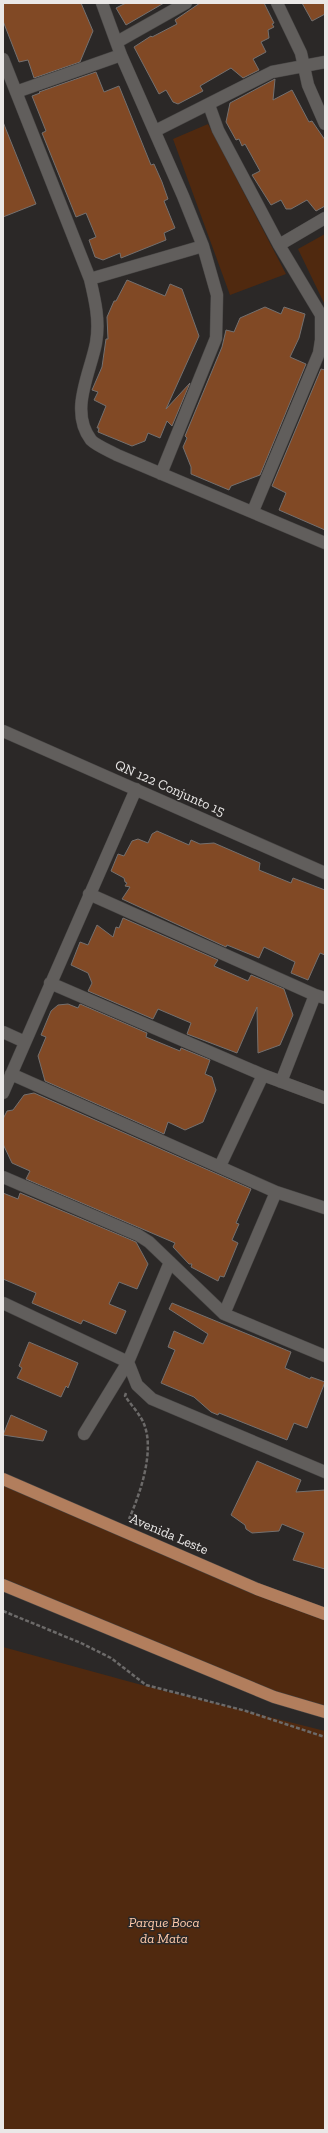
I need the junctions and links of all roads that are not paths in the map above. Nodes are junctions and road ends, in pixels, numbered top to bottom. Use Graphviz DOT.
graph roads {
  1 [pos="102,3"];
  2 [pos="186,3"];
  3 [pos="277,3"];
  4 [pos="117,42"];
  5 [pos="121,55"];
  6 [pos="3,59"];
  7 [pos="325,62"];
  8 [pos="305,67"];
  9 [pos="16,92"];
  10 [pos="209,105"];
  11 [pos="325,124"];
  12 [pos="155,131"];
  13 [pos="325,218"];
  14 [pos="279,245"];
  15 [pos="203,246"];
  16 [pos="90,279"];
  17 [pos="161,474"];
  18 [pos="253,511"];
  19 [pos="325,543"];
  20 [pos="3,731"];
  21 [pos="136,789"];
  22 [pos="325,873"];
  23 [pos="89,894"];
  24 [pos="50,983"];
  25 [pos="320,996"];
  26 [pos="3,1032"];
  27 [pos="25,1042"];
  28 [pos="11,1074"];
  29 [pos="264,1075"];
  30 [pos="281,1082"];
  31 [pos="3,1093"];
  32 [pos="325,1098"];
  33 [pos="220,1166"];
  34 [pos="3,1177"];
  35 [pos="276,1192"];
  36 [pos="325,1208"];
  37 [pos="170,1262"];
  38 [pos="3,1303"];
  39 [pos="224,1314"];
  40 [pos="325,1356"];
  41 [pos="128,1362"];
  42 [pos="84,1434"];
  43 [pos="325,1472"];
  44 [pos="3,1479"];
  45 [pos="3,1585"];
  46 [pos="325,1614"];
  47 [pos="325,1712"];
  1 -- 4 [label="street"];
  2 -- 4 [label="street"];
  3 -- 8 [label="street"];
  4 -- 5 [label="street"];
  5 -- 9 [label="street"];
  5 -- 12 [label="street"];
  6 -- 9 [label="street"];
  7 -- 8 [label="street"];
  8 -- 10 [label="street"];
  8 -- 11 [label="street"];
  9 -- 16 [label="street"];
  10 -- 12 [label="street"];
  10 -- 14 [label="street"];
  12 -- 15 [label="street"];
  13 -- 14 [label="street"];
  14 -- 18 [label="street"];
  15 -- 16 [label="street"];
  15 -- 17 [label="street"];
  16 -- 17 [label="street"];
  17 -- 18 [label="street"];
  18 -- 19 [label="street"];
  20 -- 21 [label="street, QN 122 Conjunto 15"];
  21 -- 22 [label="street, QN 122 Conjunto 15"];
  21 -- 23 [label="street"];
  23 -- 24 [label="street"];
  23 -- 25 [label="street"];
  24 -- 27 [label="street"];
  24 -- 29 [label="street"];
  25 -- 30 [label="street"];
  26 -- 27 [label="street"];
  27 -- 28 [label="street"];
  28 -- 31 [label="street"];
  28 -- 33 [label="street"];
  29 -- 30 [label="street"];
  29 -- 33 [label="street"];
  30 -- 32 [label="street"];
  33 -- 35 [label="street"];
  34 -- 37 [label="street"];
  35 -- 36 [label="street"];
  35 -- 39 [label="street"];
  37 -- 39 [label="street"];
  37 -- 41 [label="street"];
  38 -- 41 [label="street"];
  39 -- 40 [label="street"];
  41 -- 42 [label="street"];
  41 -- 43 [label="street"];
  44 -- 46 [label="main road, Avenida Leste"];
  45 -- 47 [label="main road"];
}
